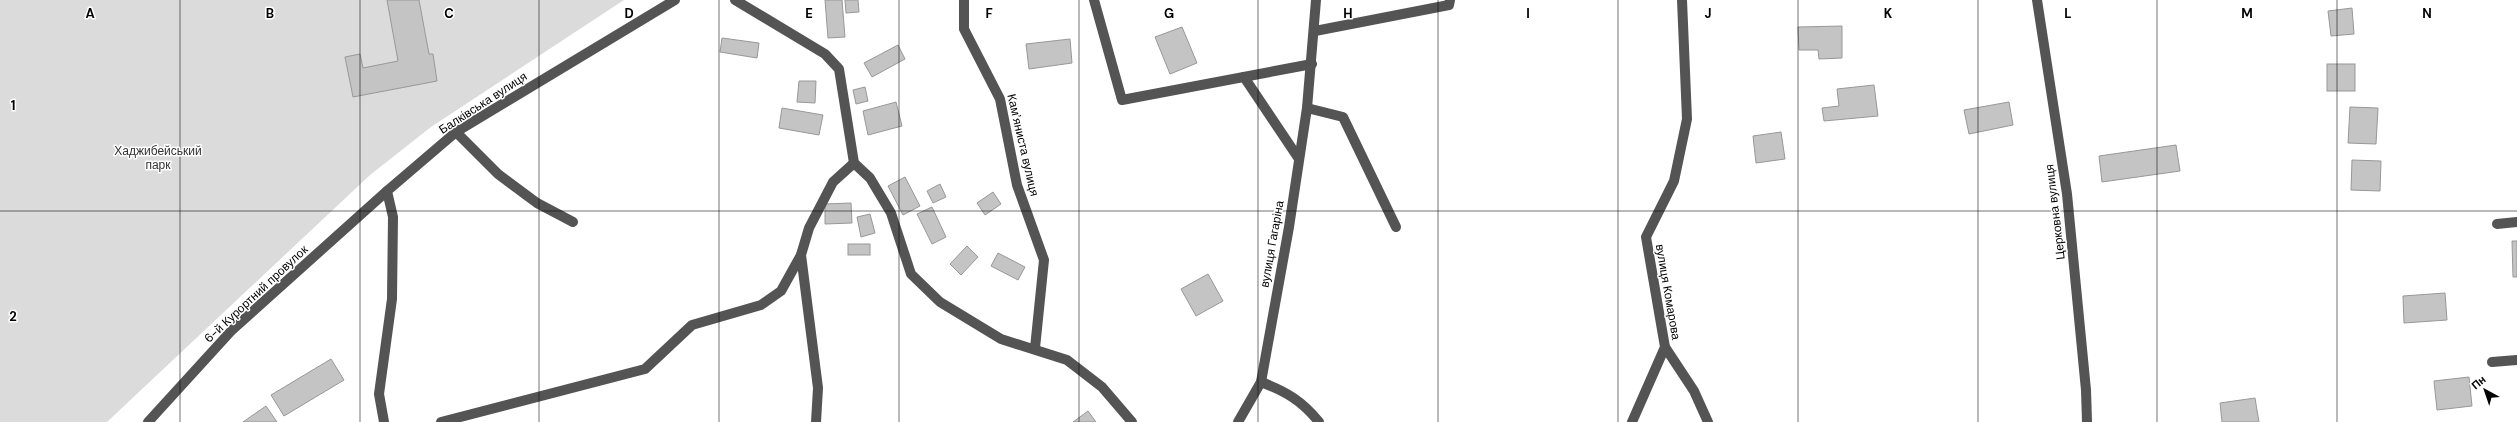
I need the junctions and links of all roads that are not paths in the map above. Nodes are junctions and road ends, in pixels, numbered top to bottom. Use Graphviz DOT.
graph roads {
  1 [pos="675,0"];
  2 [pos="735,0"];
  3 [pos="964,0"];
  4 [pos="1094,0"];
  5 [pos="1316,0"];
  6 [pos="1450,0"];
  7 [pos="1682,0"];
  8 [pos="2037,0"];
  9 [pos="1315,31"];
  10 [pos="1312,64"];
  11 [pos="1244,77"];
  12 [pos="1307,108"];
  13 [pos="456,132"];
  14 [pos="1299,159"];
  15 [pos="854,163"];
  16 [pos="387,191"];
  17 [pos="573,222"];
  18 [pos="2517,222"];
  19 [pos="2496,224"];
  20 [pos="1396,227"];
  21 [pos="801,256"];
  22 [pos="1665,347"];
  23 [pos="1035,348"];
  24 [pos="2517,360"];
  25 [pos="2492,362"];
  26 [pos="1261,382"];
  27 [pos="148,422"];
  28 [pos="384,422"];
  29 [pos="441,422"];
  30 [pos="816,422"];
  31 [pos="1132,422"];
  32 [pos="1238,422"];
  33 [pos="1320,422"];
  34 [pos="1632,422"];
  35 [pos="1708,422"];
  36 [pos="2087,422"];
  1 -- 13 [label="street, Балківська вулиця"];
  2 -- 15 [label="street"];
  3 -- 23 [label="street, Камʼяниста вулиця"];
  4 -- 11 [label="street"];
  5 -- 9 [label="street, вулиця Гагаріна"];
  6 -- 9 [label="street"];
  7 -- 22 [label="street, вулиця Комарова"];
  8 -- 36 [label="street, Церковна вулиця"];
  9 -- 10 [label="street, вулиця Гагаріна"];
  10 -- 11 [label="street"];
  10 -- 12 [label="street, вулиця Гагаріна"];
  11 -- 14 [label="street"];
  12 -- 14 [label="street, вулиця Гагаріна"];
  12 -- 20 [label="street"];
  13 -- 16 [label="street, Балківська вулиця"];
  13 -- 17 [label="street"];
  14 -- 26 [label="street, вулиця Гагаріна"];
  15 -- 21 [label="street"];
  15 -- 23 [label="street"];
  16 -- 27 [label="street, 6-й Курортний провулок"];
  16 -- 28 [label="street"];
  18 -- 19 [label="street"];
  21 -- 29 [label="street"];
  21 -- 30 [label="street"];
  22 -- 34 [label="street, вулиця Комарова"];
  22 -- 35 [label="street"];
  23 -- 31 [label="street"];
  24 -- 25 [label="street"];
  26 -- 32 [label="street, вулиця Гагаріна"];
  26 -- 33 [label="street"];
}
